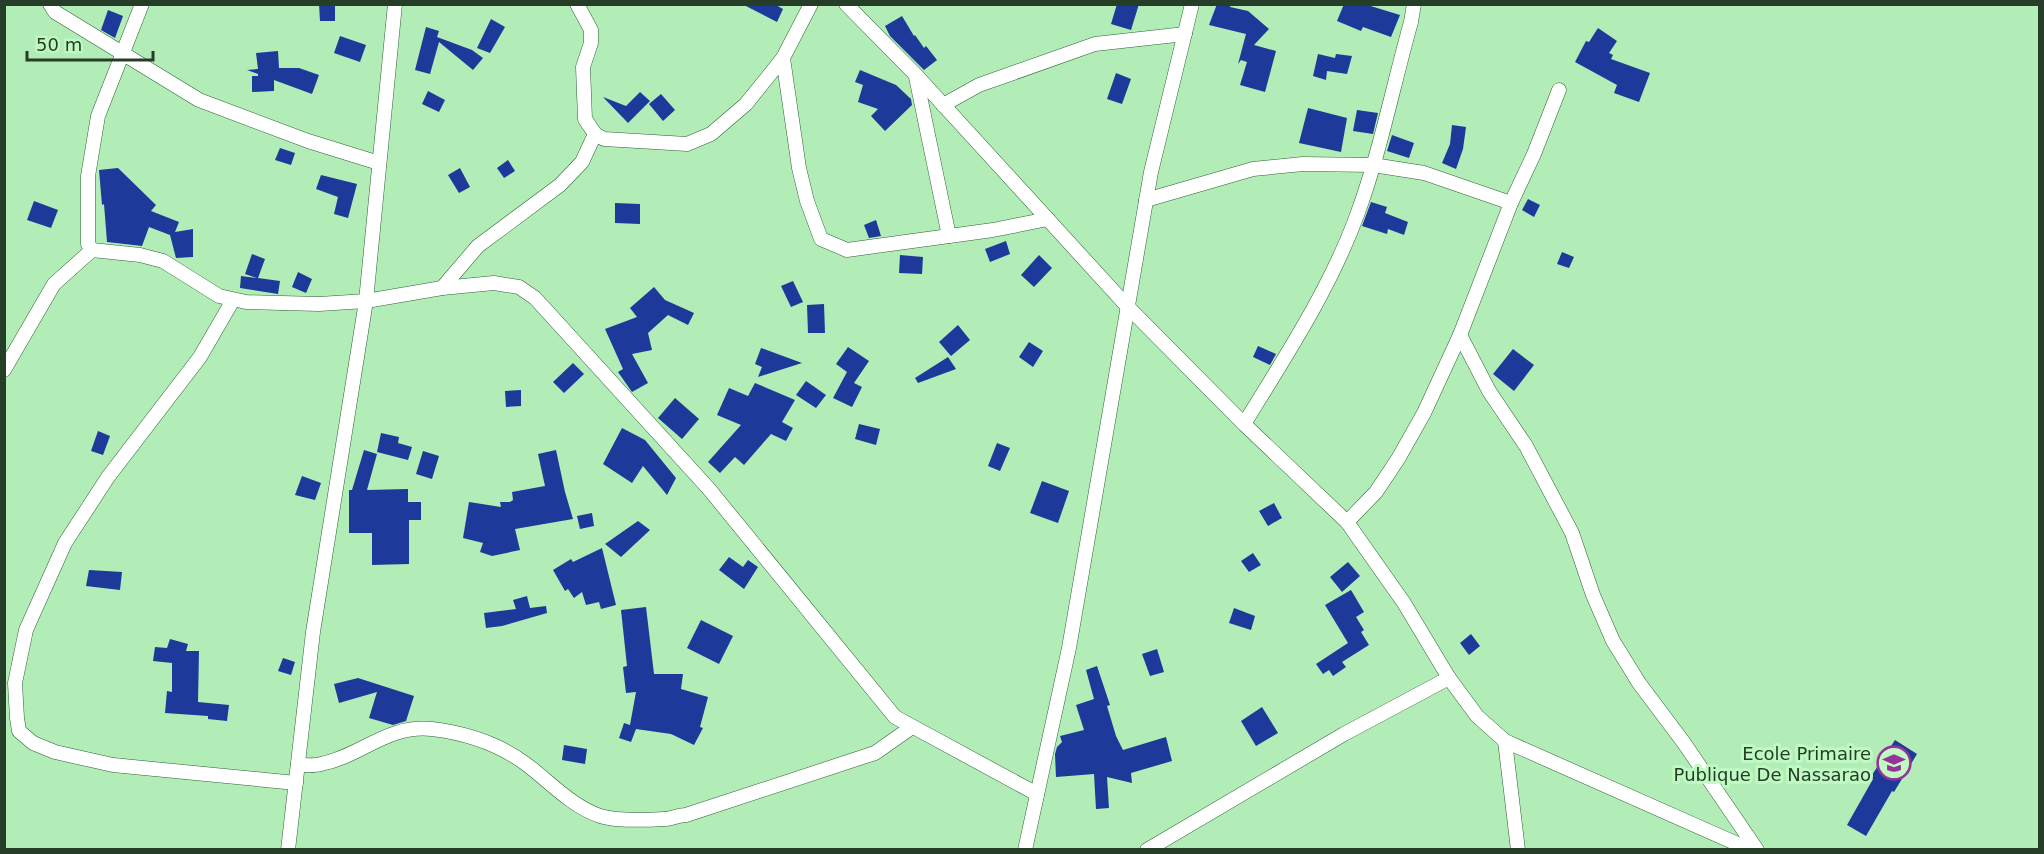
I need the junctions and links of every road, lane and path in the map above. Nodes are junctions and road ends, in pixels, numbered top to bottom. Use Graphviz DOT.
graph roads {
  1 [pos="50,4"];
  2 [pos="142,4"];
  3 [pos="395,4"];
  4 [pos="577,4"];
  5 [pos="811,4"];
  6 [pos="846,4"];
  7 [pos="1192,4"];
  8 [pos="1414,4"];
  9 [pos="1185,34"];
  10 [pos="122,54"];
  11 [pos="783,58"];
  12 [pos="916,75"];
  13 [pos="1559,90"];
  14 [pos="943,105"];
  15 [pos="595,134"];
  16 [pos="379,164"];
  17 [pos="1373,165"];
  18 [pos="1146,200"];
  19 [pos="1511,203"];
  20 [pos="1048,219"];
  21 [pos="950,236"];
  22 [pos="92,250"];
  23 [pos="442,288"];
  24 [pos="233,300"];
  25 [pos="366,302"];
  26 [pos="1127,306"];
  27 [pos="1460,335"];
  28 [pos="4,370"];
  29 [pos="1244,424"];
  30 [pos="1347,522"];
  31 [pos="1449,678"];
  32 [pos="912,727"];
  33 [pos="19,731"];
  34 [pos="4,732"];
  35 [pos="1505,741"];
  36 [pos="298,765"];
  37 [pos="296,783"];
  38 [pos="1037,794"];
  39 [pos="288,849"];
  40 [pos="1025,849"];
  41 [pos="1147,849"];
  42 [pos="1518,849"];
  43 [pos="1751,849"];
  44 [pos="1757,849"];
  1 -- 10 [label="street"];
  2 -- 10 [label="street"];
  3 -- 16 [label="street"];
  4 -- 15 [label="street"];
  5 -- 11 [label="street"];
  6 -- 12 [label="street"];
  7 -- 9 [label="street"];
  8 -- 17 [label="street"];
  9 -- 14 [label="street"];
  9 -- 18 [label="street"];
  10 -- 16 [label="street"];
  10 -- 22 [label="street"];
  11 -- 15 [label="street"];
  11 -- 21 [label="street"];
  12 -- 14 [label="street"];
  12 -- 21 [label="street"];
  13 -- 19 [label="street"];
  14 -- 20 [label="street"];
  15 -- 23 [label="street"];
  16 -- 25 [label="street"];
  17 -- 18 [label="street"];
  17 -- 19 [label="street"];
  17 -- 29 [label="street"];
  18 -- 26 [label="street"];
  19 -- 27 [label="street"];
  20 -- 21 [label="street"];
  20 -- 26 [label="street"];
  22 -- 24 [label="street"];
  22 -- 28 [label="street"];
  23 -- 25 [label="street"];
  23 -- 32 [label="street"];
  24 -- 25 [label="street"];
  24 -- 33 [label="street"];
  25 -- 36 [label="street"];
  26 -- 29 [label="street"];
  26 -- 38 [label="street"];
  27 -- 30 [label="street"];
  27 -- 44 [label="street"];
  29 -- 30 [label="street"];
  30 -- 31 [label="street"];
  31 -- 35 [label="street"];
  31 -- 41 [label="street"];
  32 -- 36 [label="street"];
  32 -- 38 [label="street"];
  33 -- 34 [label="street"];
  33 -- 37 [label="street"];
  35 -- 42 [label="street"];
  35 -- 43 [label="street"];
  36 -- 37 [label="street"];
  37 -- 39 [label="street"];
  38 -- 40 [label="street"];
}
